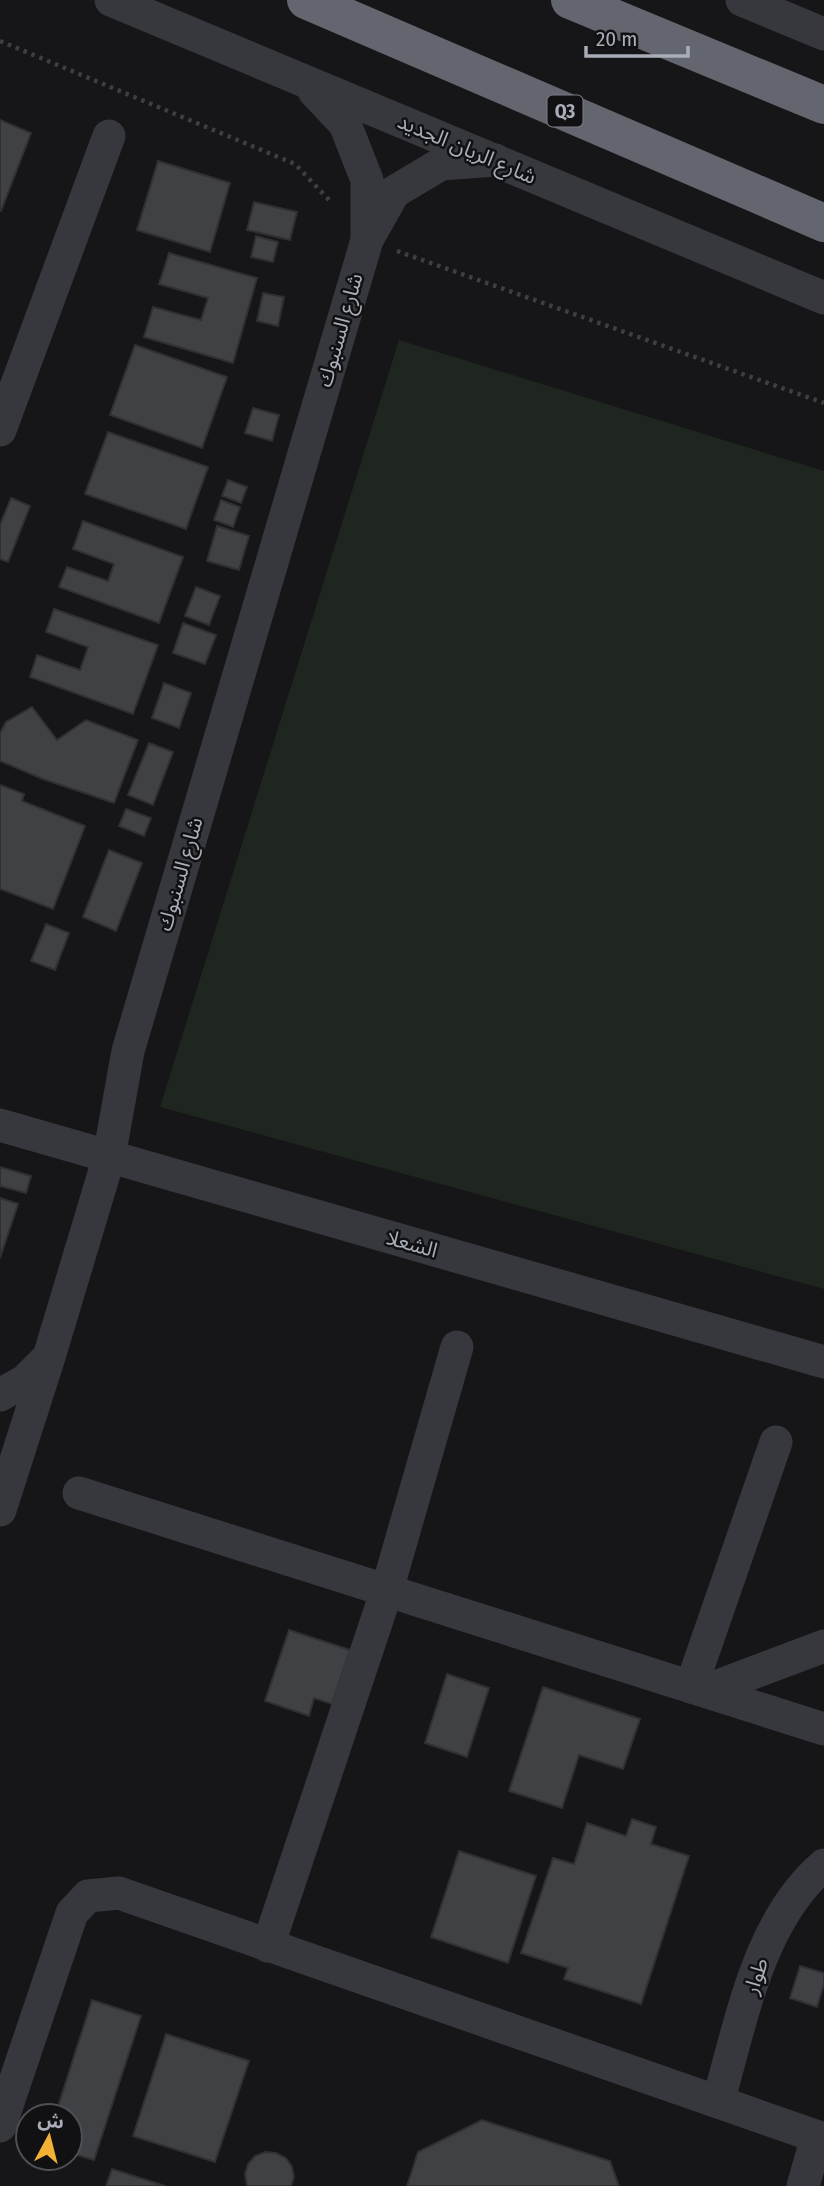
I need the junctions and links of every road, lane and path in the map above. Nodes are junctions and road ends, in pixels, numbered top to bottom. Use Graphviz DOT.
graph roads {
  1 [pos="111,0"];
  2 [pos="306,0"];
  3 [pos="570,0"];
  4 [pos="742,0"];
  5 [pos="824,34"];
  6 [pos="303,81"];
  7 [pos="824,105"];
  8 [pos="109,136"];
  9 [pos="495,160"];
  10 [pos="824,223"];
  11 [pos="367,240"];
  12 [pos="824,298"];
  13 [pos="0,430"];
  14 [pos="0,1125"];
  15 [pos="109,1157"];
  16 [pos="457,1347"];
  17 [pos="49,1356"];
  18 [pos="824,1362"];
  19 [pos="0,1395"];
  20 [pos="776,1442"];
  21 [pos="79,1493"];
  22 [pos="0,1510"];
  23 [pos="387,1591"];
  24 [pos="824,1646"];
  25 [pos="698,1689"];
  26 [pos="824,1729"];
  27 [pos="824,1865"];
  28 [pos="268,1946"];
  29 [pos="718,2102"];
  30 [pos="0,2126"];
  31 [pos="821,2138"];
  32 [pos="803,2186"];
  1 -- 6 [label="street, شارع الريان الجديد"];
  2 -- 10 [label="highway, Q3"];
  3 -- 7 [label="highway"];
  4 -- 5 [label="street"];
  6 -- 9 [label="street, شارع الريان الجديد"];
  6 -- 11 [label="street, شارع السنبوك"];
  8 -- 13 [label="street"];
  9 -- 11 [label="street, شارع السنبوك"];
  9 -- 12 [label="street, شارع الريان الجديد"];
  11 -- 15 [label="street, شارع السنبوك"];
  14 -- 15 [label="street, الشعلا"];
  15 -- 17 [label="street, شارع السنبوك"];
  15 -- 18 [label="street, الشعلا"];
  16 -- 23 [label="street"];
  17 -- 19 [label="street"];
  17 -- 22 [label="street, شارع السنبوك"];
  20 -- 25 [label="street"];
  21 -- 23 [label="street"];
  23 -- 25 [label="street"];
  23 -- 28 [label="street"];
  24 -- 25 [label="street"];
  25 -- 26 [label="street"];
  27 -- 29 [label="street, طوار"];
  28 -- 29 [label="street"];
  28 -- 30 [label="street"];
  29 -- 31 [label="street"];
  31 -- 32 [label="street"];
}
